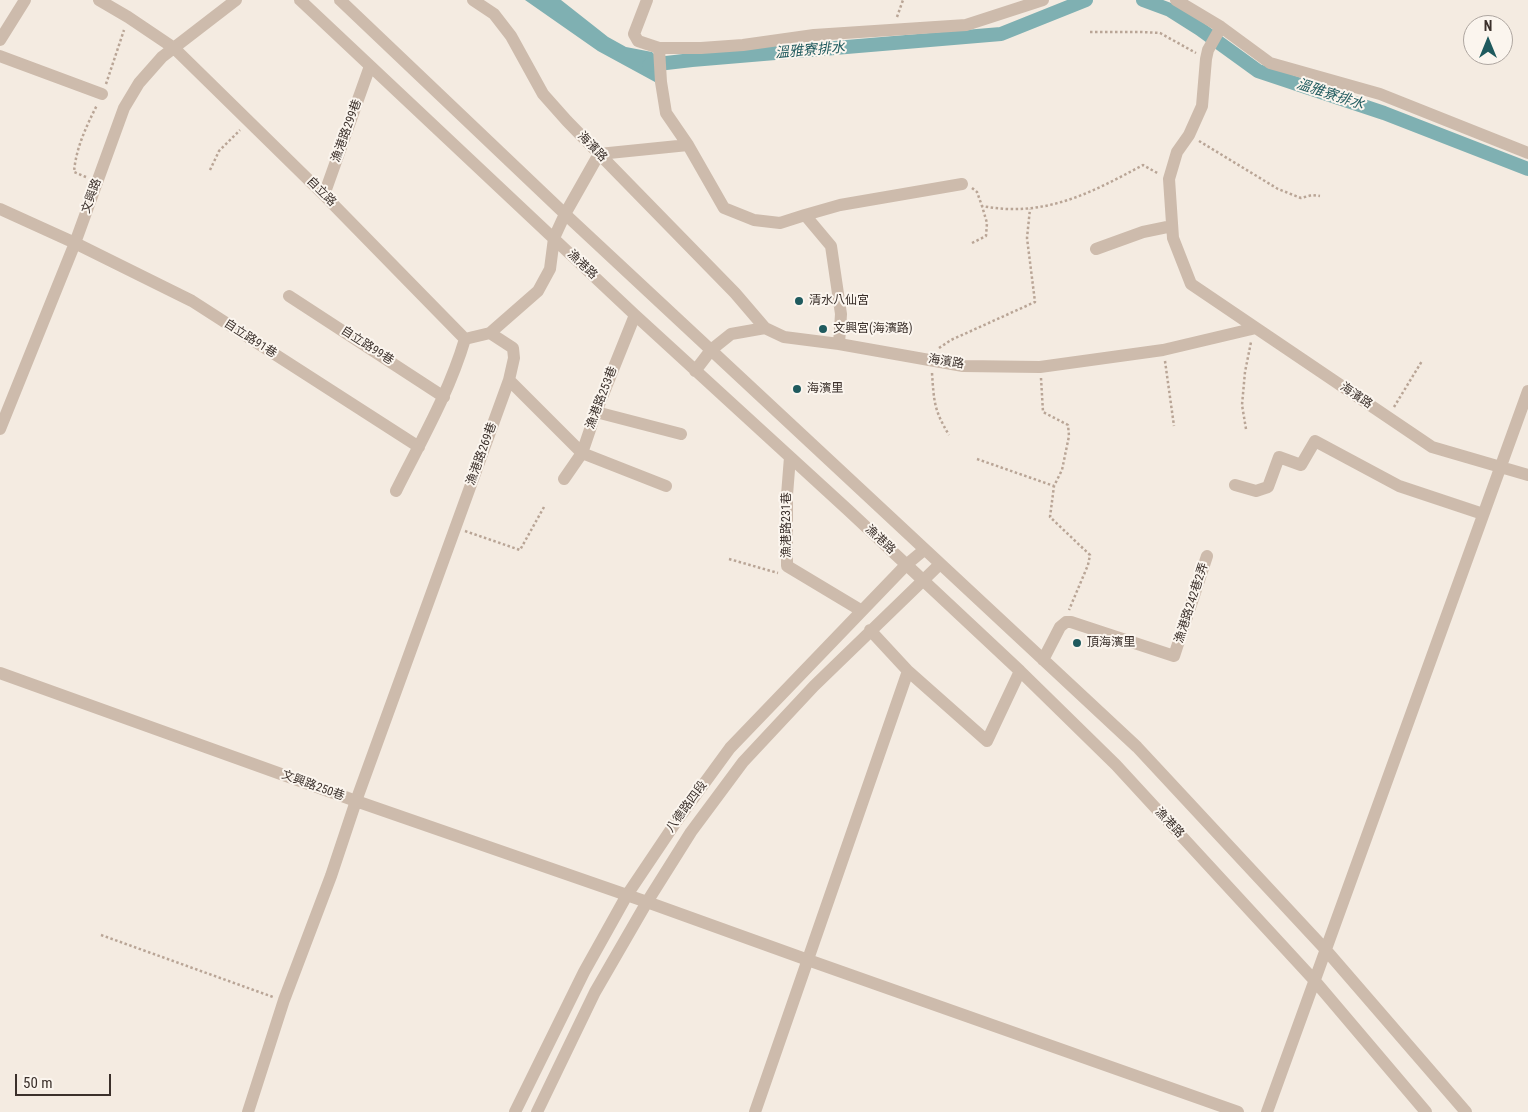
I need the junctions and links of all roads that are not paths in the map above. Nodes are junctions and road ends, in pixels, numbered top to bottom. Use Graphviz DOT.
graph roads {
  1 [pos="25,0"];
  2 [pos="99,0"];
  3 [pos="236,0"];
  4 [pos="300,0"];
  5 [pos="340,0"];
  6 [pos="473,0"];
  7 [pos="647,0"];
  8 [pos="1043,0"];
  9 [pos="1176,0"];
  10 [pos="1219,30"];
  11 [pos="0,40"];
  12 [pos="174,48"];
  13 [pos="659,48"];
  14 [pos="0,56"];
  15 [pos="370,66"];
  16 [pos="102,94"];
  17 [pos="688,145"];
  18 [pos="1528,153"];
  19 [pos="599,154"];
  20 [pos="962,184"];
  21 [pos="324,195"];
  22 [pos="0,209"];
  23 [pos="565,214"];
  24 [pos="805,216"];
  25 [pos="1172,226"];
  26 [pos="554,238"];
  27 [pos="75,243"];
  28 [pos="1096,249"];
  29 [pos="289,296"];
  30 [pos="635,315"];
  31 [pos="765,328"];
  32 [pos="1256,328"];
  33 [pos="490,332"];
  34 [pos="465,339"];
  35 [pos="839,344"];
  36 [pos="711,350"];
  37 [pos="695,371"];
  38 [pos="509,380"];
  39 [pos="1528,391"];
  40 [pos="444,397"];
  41 [pos="596,412"];
  42 [pos="0,429"];
  43 [pos="681,434"];
  44 [pos="419,446"];
  45 [pos="582,453"];
  46 [pos="790,457"];
  47 [pos="1501,467"];
  48 [pos="1528,475"];
  49 [pos="564,479"];
  50 [pos="1235,485"];
  51 [pos="666,486"];
  52 [pos="396,491"];
  53 [pos="1483,514"];
  54 [pos="924,550"];
  55 [pos="1207,556"];
  56 [pos="940,564"];
  57 [pos="906,565"];
  58 [pos="922,580"];
  59 [pos="862,611"];
  60 [pos="870,630"];
  61 [pos="1043,660"];
  62 [pos="1020,671"];
  63 [pos="908,672"];
  64 [pos="0,673"];
  65 [pos="356,801"];
  66 [pos="657,850"];
  67 [pos="674,860"];
  68 [pos="627,895"];
  69 [pos="647,902"];
  70 [pos="1325,949"];
  71 [pos="808,960"];
  72 [pos="1314,980"];
  73 [pos="248,1112"];
  74 [pos="515,1112"];
  75 [pos="537,1112"];
  76 [pos="755,1112"];
  77 [pos="1238,1112"];
  78 [pos="1268,1112"];
  79 [pos="1426,1112"];
  80 [pos="1466,1112"];
  1 -- 11 [label="street"];
  2 -- 12 [label="street, 自立路"];
  3 -- 12 [label="street, 文興路"];
  4 -- 15 [label="street, 漁港路"];
  5 -- 23 [label="street, 漁港路"];
  6 -- 19 [label="street, 海濱路"];
  7 -- 13 [label="street"];
  8 -- 13 [label="street"];
  9 -- 10 [label="street"];
  10 -- 18 [label="street"];
  10 -- 25 [label="street"];
  12 -- 21 [label="street, 自立路"];
  12 -- 27 [label="street, 文興路"];
  13 -- 17 [label="street"];
  14 -- 16 [label="street"];
  15 -- 21 [label="street, 漁港路299巷"];
  15 -- 26 [label="street, 漁港路"];
  17 -- 19 [label="street"];
  17 -- 24 [label="street"];
  19 -- 23 [label="street"];
  19 -- 31 [label="street, 海濱路"];
  20 -- 24 [label="street"];
  21 -- 34 [label="street, 自立路"];
  22 -- 27 [label="street, 自立路91巷"];
  23 -- 26 [label="street"];
  23 -- 36 [label="street, 漁港路"];
  24 -- 35 [label="street"];
  25 -- 28 [label="street"];
  25 -- 32 [label="street"];
  26 -- 30 [label="street, 漁港路"];
  26 -- 33 [label="street"];
  27 -- 42 [label="street, 文興路"];
  27 -- 44 [label="street, 自立路91巷"];
  29 -- 40 [label="street, 自立路99巷"];
  30 -- 37 [label="street, 漁港路"];
  30 -- 41 [label="street, 漁港路253巷"];
  31 -- 35 [label="street, 海濱路"];
  31 -- 36 [label="street"];
  32 -- 35 [label="street, 海濱路"];
  32 -- 47 [label="street, 海濱路"];
  33 -- 34 [label="street"];
  33 -- 38 [label="street, 漁港路269巷"];
  34 -- 40 [label="street"];
  36 -- 37 [label="street"];
  36 -- 54 [label="street, 漁港路"];
  37 -- 46 [label="street, 漁港路"];
  38 -- 45 [label="street"];
  38 -- 65 [label="street, 漁港路269巷"];
  39 -- 47 [label="street"];
  40 -- 44 [label="street"];
  41 -- 43 [label="street"];
  41 -- 45 [label="street, 漁港路253巷"];
  44 -- 52 [label="street"];
  45 -- 49 [label="street, 漁港路253巷"];
  45 -- 51 [label="street"];
  46 -- 57 [label="street, 漁港路"];
  46 -- 59 [label="street, 漁港路231巷"];
  47 -- 48 [label="street, 海濱路"];
  47 -- 53 [label="street"];
  50 -- 53 [label="street"];
  53 -- 70 [label="street"];
  54 -- 56 [label="street, 漁港路"];
  54 -- 57 [label="street, 八德路四段"];
  55 -- 61 [label="street, 漁港路242巷2弄"];
  56 -- 58 [label="street, 八德路四段"];
  56 -- 61 [label="street, 漁港路"];
  57 -- 58 [label="street, 漁港路"];
  57 -- 59 [label="street, 八德路四段"];
  58 -- 60 [label="street, 八德路四段"];
  58 -- 62 [label="street, 漁港路"];
  59 -- 66 [label="street, 八德路四段"];
  60 -- 63 [label="street"];
  60 -- 67 [label="street, 八德路四段"];
  61 -- 70 [label="street, 漁港路"];
  62 -- 63 [label="street"];
  62 -- 72 [label="street, 漁港路"];
  63 -- 71 [label="street"];
  64 -- 65 [label="street, 文興路250巷"];
  65 -- 68 [label="street, 文興路250巷"];
  65 -- 73 [label="street, 漁港路269巷"];
  66 -- 67 [label="street"];
  66 -- 68 [label="street, 八德路四段"];
  67 -- 69 [label="street, 八德路四段"];
  68 -- 69 [label="street, 文興路250巷"];
  68 -- 74 [label="street, 八德路四段"];
  69 -- 71 [label="street, 文興路250巷"];
  69 -- 75 [label="street, 八德路四段"];
  70 -- 72 [label="street"];
  70 -- 80 [label="street, 漁港路"];
  71 -- 76 [label="street"];
  71 -- 77 [label="street, 文興路250巷"];
  72 -- 78 [label="street"];
  72 -- 79 [label="street, 漁港路"];
}
